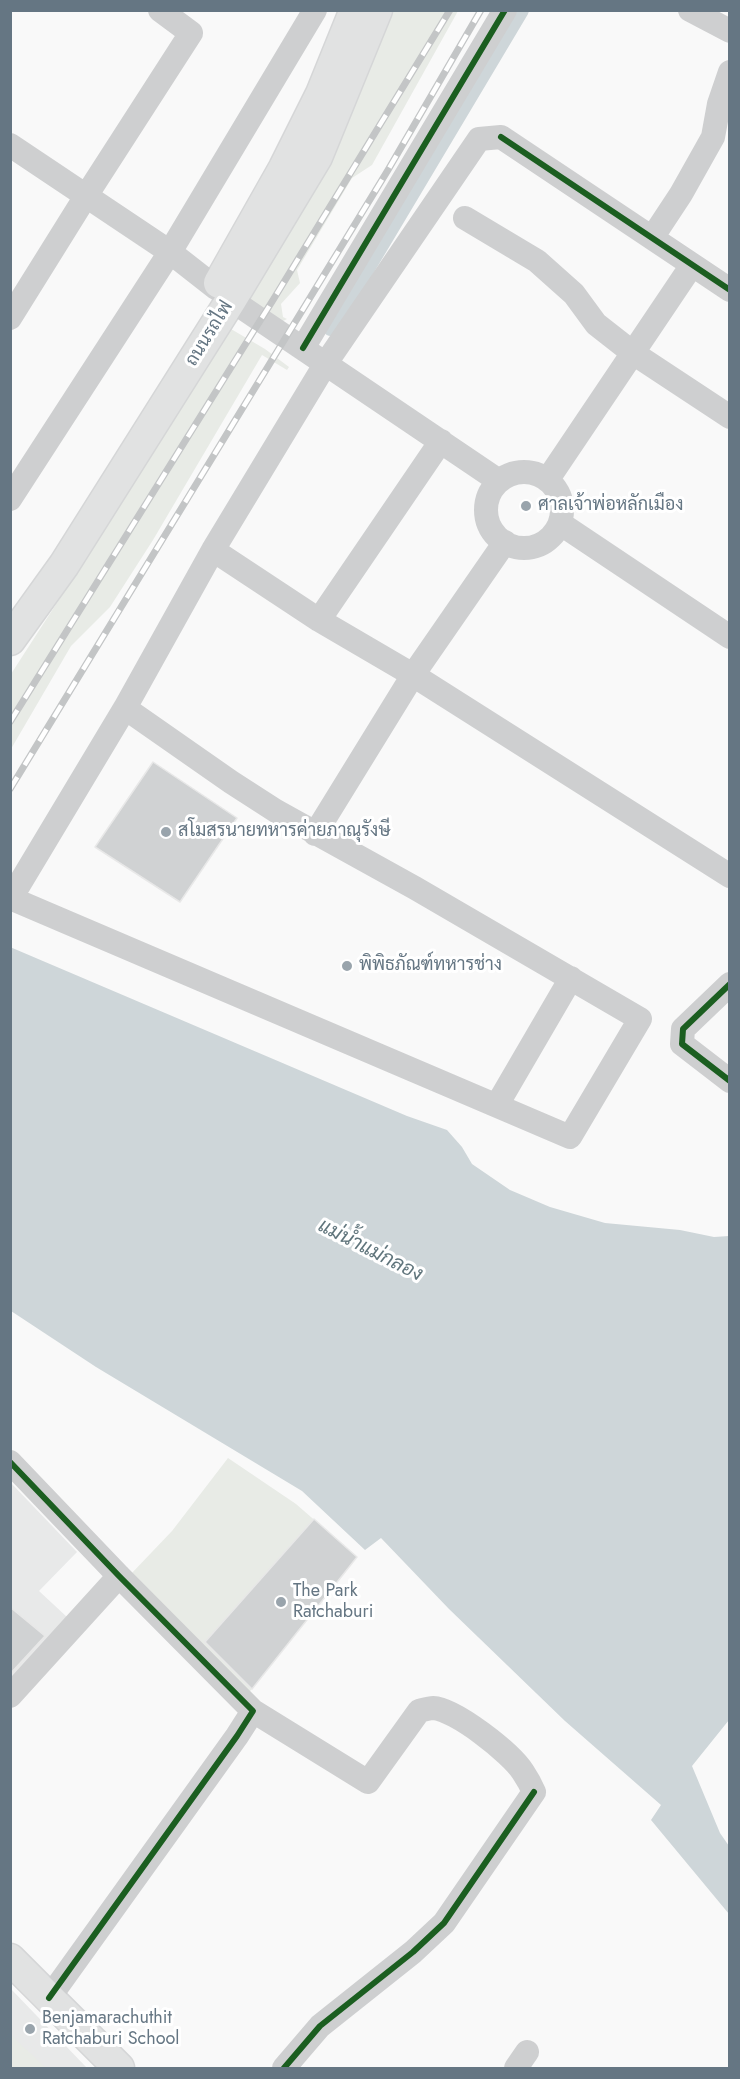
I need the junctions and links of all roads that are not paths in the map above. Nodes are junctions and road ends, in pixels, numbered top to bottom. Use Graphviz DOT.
graph roads {
  1 [pos="160,10"];
  2 [pos="315,10"];
  3 [pos="505,10"];
  4 [pos="690,10"];
  5 [pos="356,12"];
  6 [pos="729,31"];
  7 [pos="729,72"];
  8 [pos="10,145"];
  9 [pos="86,196"];
  10 [pos="465,218"];
  11 [pos="652,238"];
  12 [pos="170,252"];
  13 [pos="692,265"];
  14 [pos="729,289"];
  15 [pos="224,294"];
  16 [pos="10,318"];
  17 [pos="303,348"];
  18 [pos="633,353"];
  19 [pos="326,363"];
  20 [pos="729,417"];
  21 [pos="441,441"];
  22 [pos="548,479"];
  23 [pos="499,481"];
  24 [pos="10,499"];
  25 [pos="561,524"];
  26 [pos="505,542"];
  27 [pos="213,550"];
  28 [pos="319,620"];
  29 [pos="10,627"];
  30 [pos="729,638"];
  31 [pos="10,640"];
  32 [pos="412,675"];
  33 [pos="124,708"];
  34 [pos="315,834"];
  35 [pos="729,876"];
  36 [pos="11,898"];
  37 [pos="571,978"];
  38 [pos="729,984"];
  39 [pos="729,1081"];
  40 [pos="497,1105"];
  41 [pos="10,1462"];
  42 [pos="119,1576"];
  43 [pos="10,1696"];
  44 [pos="253,1711"];
  45 [pos="10,1959"];
  46 [pos="49,1998"];
  47 [pos="119,2068"];
  48 [pos="284,2068"];
  1 -- 9 [label="street"];
  2 -- 12 [label="street"];
  3 -- 17 [label="street"];
  4 -- 6 [label="street"];
  5 -- 15 [label="main road, ถนนรถไฟ"];
  7 -- 11 [label="street"];
  8 -- 9 [label="street"];
  9 -- 12 [label="street"];
  9 -- 16 [label="street"];
  10 -- 18 [label="street"];
  11 -- 13 [label="street"];
  11 -- 19 [label="street"];
  12 -- 15 [label="street"];
  12 -- 24 [label="street"];
  13 -- 14 [label="street"];
  13 -- 18 [label="street"];
  15 -- 17 [label="street"];
  15 -- 29 [label="main road, ถนนรถไฟ"];
  15 -- 31 [label="main road, ถนนรถไฟ"];
  17 -- 19 [label="street"];
  18 -- 20 [label="street"];
  18 -- 22 [label="street"];
  19 -- 21 [label="street"];
  19 -- 27 [label="street"];
  21 -- 23 [label="street"];
  21 -- 28 [label="street"];
  22 -- 23 [label="street"];
  22 -- 25 [label="street"];
  23 -- 26 [label="street"];
  25 -- 26 [label="street"];
  25 -- 30 [label="street"];
  26 -- 32 [label="street"];
  27 -- 28 [label="street"];
  27 -- 33 [label="street"];
  28 -- 32 [label="street"];
  32 -- 34 [label="street"];
  32 -- 35 [label="street"];
  33 -- 34 [label="street"];
  33 -- 36 [label="street"];
  34 -- 37 [label="street"];
  36 -- 40 [label="street"];
  37 -- 40 [label="street"];
  37 -- 40 [label="street"];
  38 -- 39 [label="street"];
  41 -- 42 [label="street"];
  42 -- 43 [label="street"];
  42 -- 44 [label="street"];
  44 -- 46 [label="street"];
  44 -- 48 [label="street"];
  45 -- 46 [label="main road"];
  46 -- 47 [label="main road"];
}
